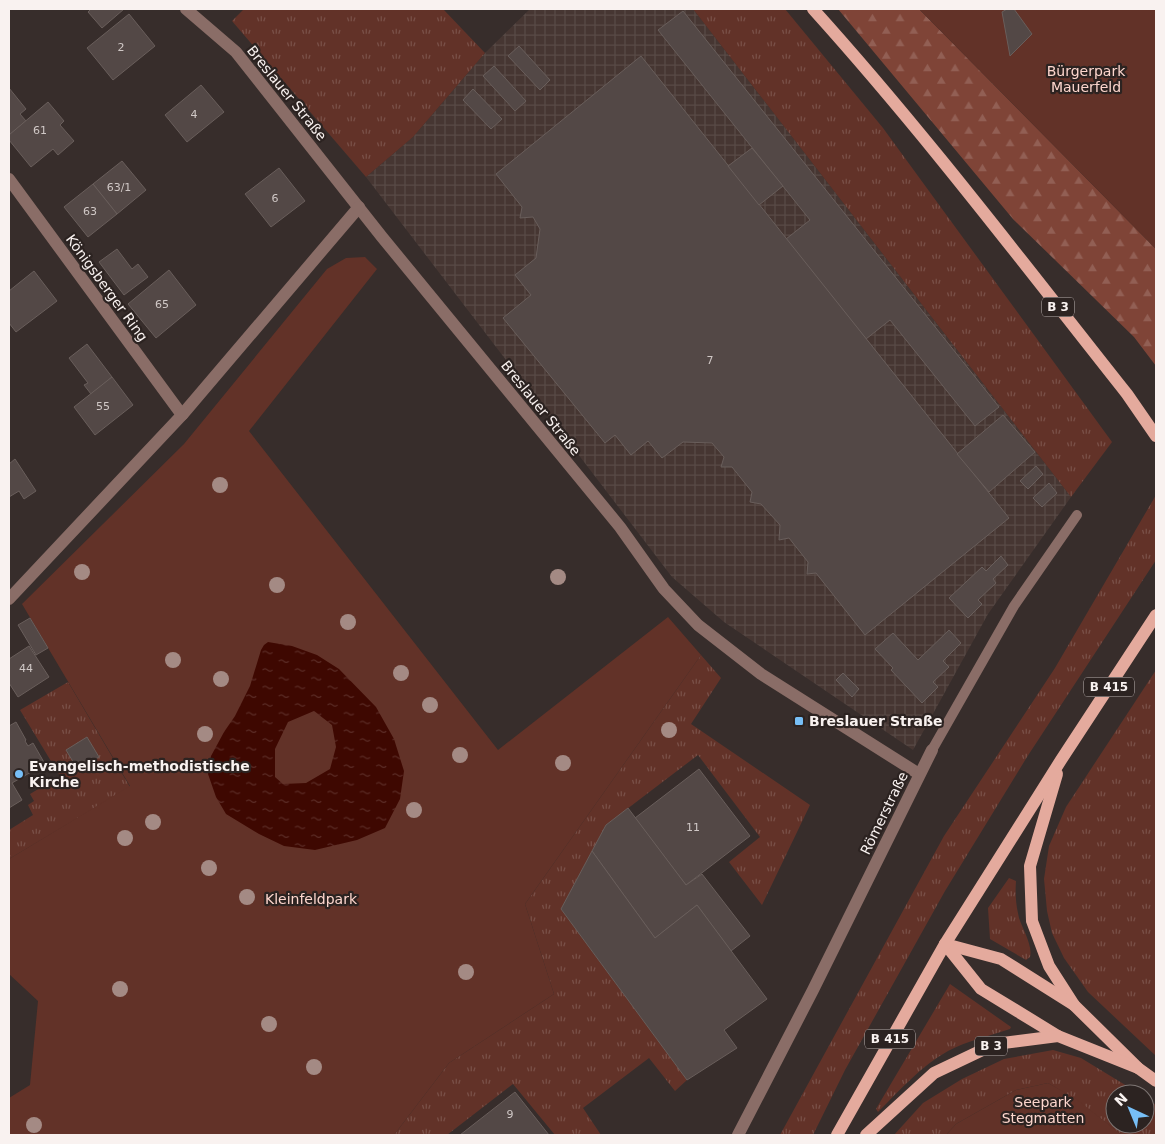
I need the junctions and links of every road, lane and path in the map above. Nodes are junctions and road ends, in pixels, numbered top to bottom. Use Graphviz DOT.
graph roads {
  1 [pos="186,9"];
  2 [pos="813,9"];
  3 [pos="9,179"];
  4 [pos="359,207"];
  5 [pos="182,415"];
  6 [pos="1156,436"];
  7 [pos="1077,515"];
  8 [pos="9,599"];
  9 [pos="1156,615"];
  10 [pos="932,750"];
  11 [pos="1061,760"];
  12 [pos="919,774"];
  13 [pos="945,944"];
  14 [pos="1074,1005"];
  15 [pos="1058,1036"];
  16 [pos="1138,1068"];
  17 [pos="1156,1081"];
  18 [pos="738,1135"];
  19 [pos="837,1135"];
  20 [pos="866,1135"];
  1 -- 4 [label="street, Breslauer Straße"];
  2 -- 6 [label="main road, B 3"];
  3 -- 5 [label="street, Königsberger Ring"];
  4 -- 5 [label="street"];
  4 -- 12 [label="street, Breslauer Straße"];
  5 -- 8 [label="street"];
  7 -- 10 [label="lane, Römerstraße"];
  9 -- 11 [label="main road, B 415"];
  10 -- 12 [label="street, Römerstraße"];
  11 -- 13 [label="main road, B 415"];
  11 -- 14 [label="main road, B 3"];
  12 -- 18 [label="street, Römerstraße"];
  13 -- 14 [label="main road, B 3"];
  13 -- 15 [label="main road, B 3"];
  13 -- 19 [label="main road, B 415"];
  14 -- 16 [label="main road, B 3"];
  15 -- 16 [label="main road, B 3"];
  15 -- 20 [label="main road, B 3"];
  16 -- 17 [label="main road, B 3"];
}
